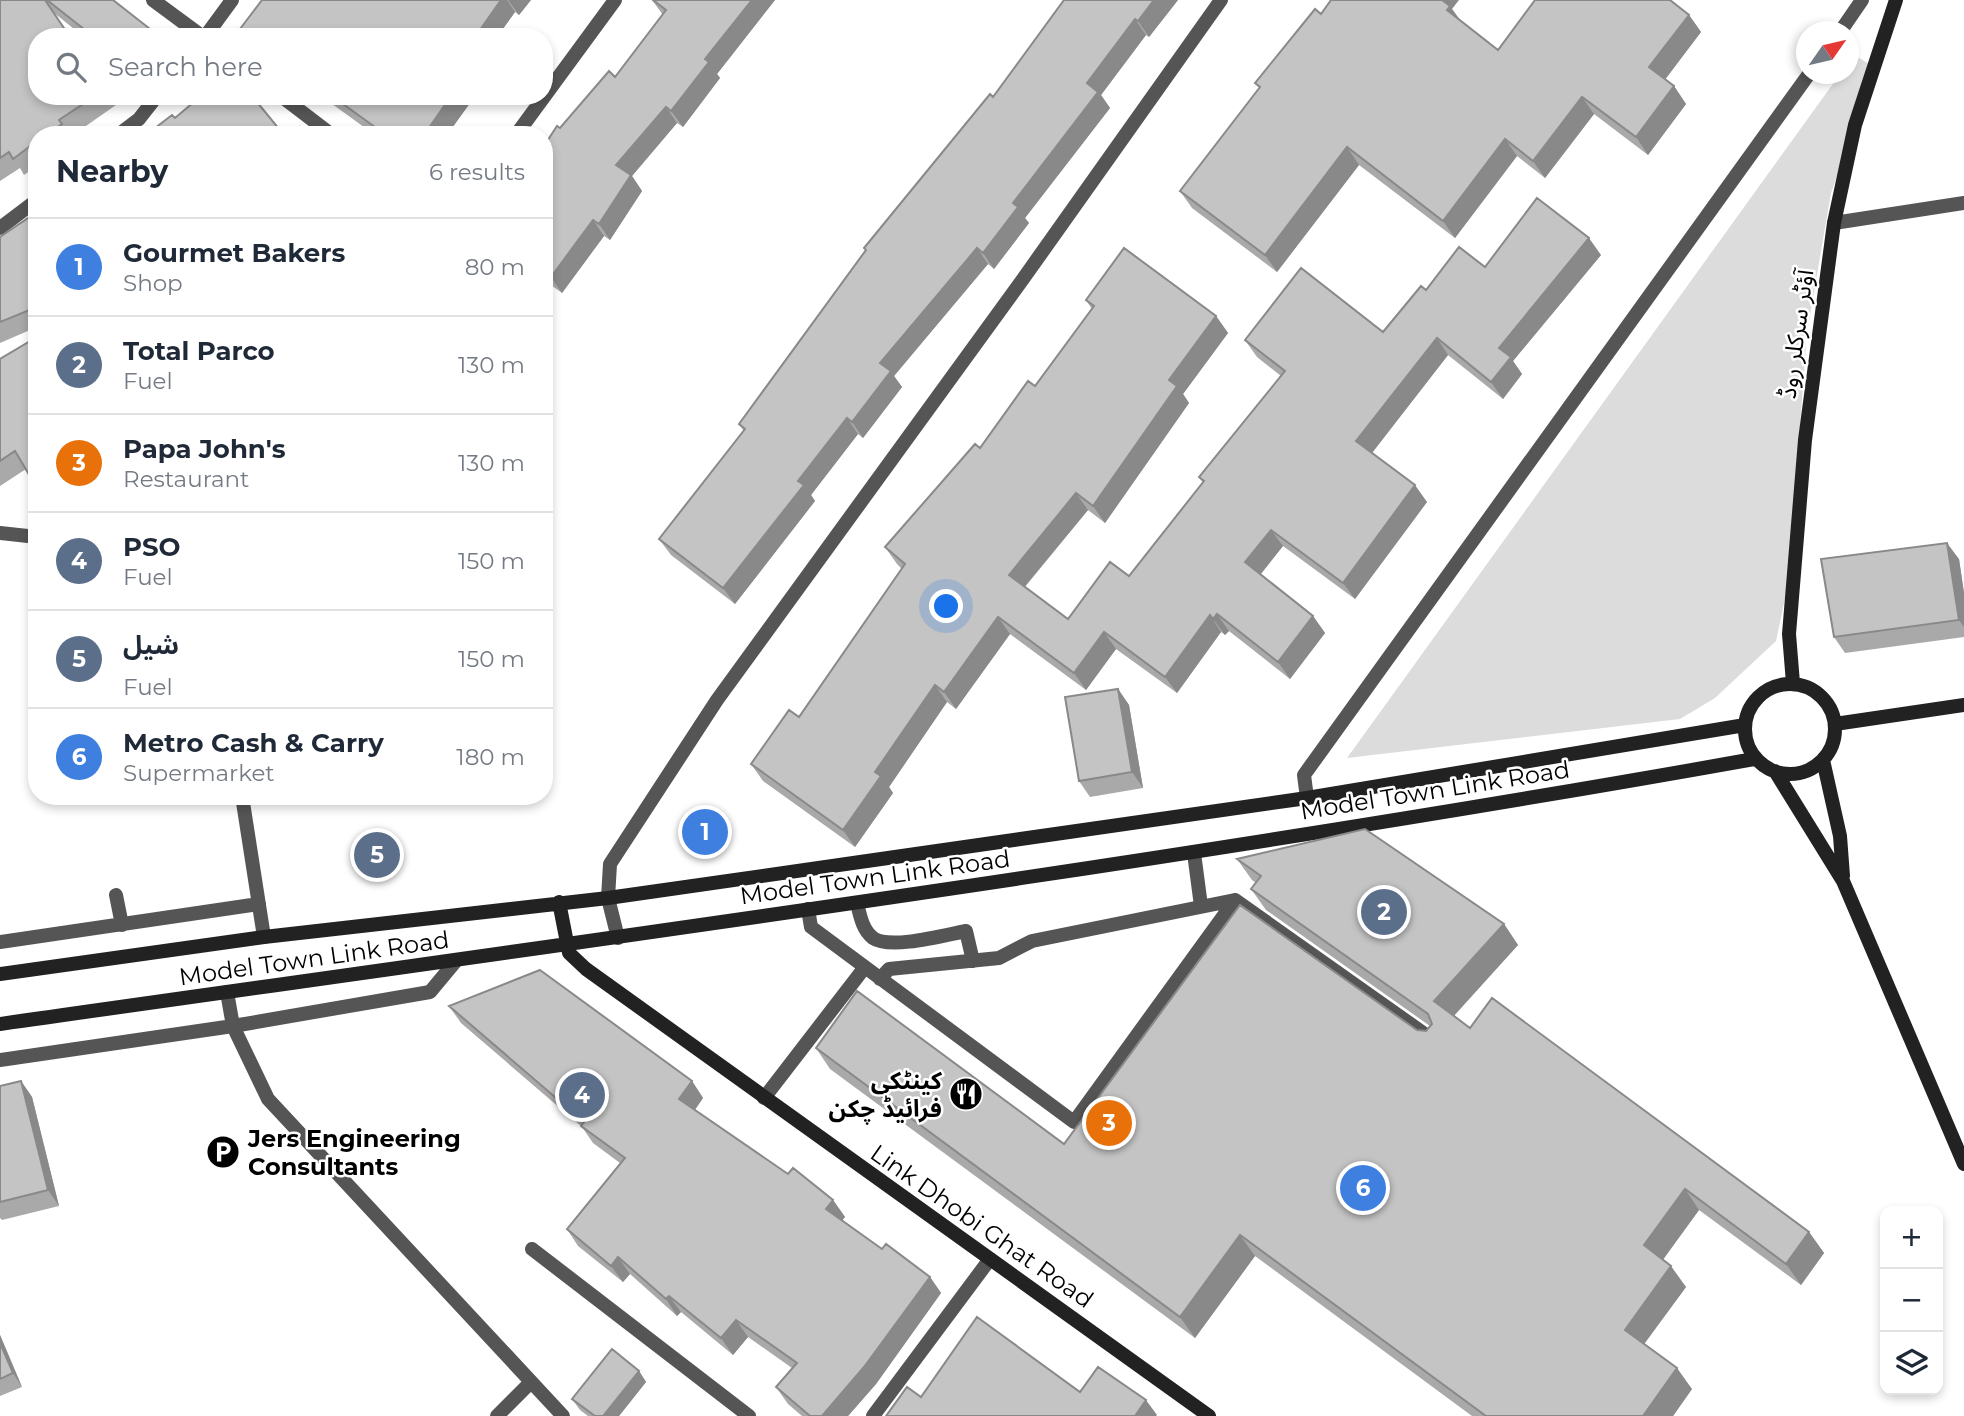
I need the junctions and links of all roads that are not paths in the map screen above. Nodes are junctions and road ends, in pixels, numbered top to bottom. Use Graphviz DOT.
graph roads {
  1 [pos="153,0"];
  2 [pos="232,0"];
  3 [pos="615,0"];
  4 [pos="1221,0"];
  5 [pos="1862,0"];
  6 [pos="1896,0"];
  7 [pos="1847,21"];
  8 [pos="192,28"];
  9 [pos="211,28"];
  10 [pos="1802,84"];
  11 [pos="553,85"];
  12 [pos="150,105"];
  13 [pos="293,105"];
  14 [pos="538,105"];
  15 [pos="130,126"];
  16 [pos="320,126"];
  17 [pos="523,126"];
  18 [pos="1964,203"];
  19 [pos="28,207"];
  20 [pos="1834,223"];
  21 [pos="0,228"];
  22 [pos="0,533"];
  23 [pos="28,536"];
  24 [pos="1793,683"];
  25 [pos="1964,705"];
  26 [pos="1835,724"];
  27 [pos="1745,725"];
  28 [pos="1754,759"];
  29 [pos="1823,761"];
  30 [pos="1774,771"];
  31 [pos="1307,798"];
  32 [pos="243,805"];
  33 [pos="1194,853"];
  34 [pos="1843,881"];
  35 [pos="116,895"];
  36 [pos="608,898"];
  37 [pos="1235,900"];
  38 [pos="559,902"];
  39 [pos="857,903"];
  40 [pos="259,904"];
  41 [pos="1201,906"];
  42 [pos="808,909"];
  43 [pos="122,925"];
  44 [pos="264,937"];
  45 [pos="618,938"];
  46 [pos="0,942"];
  47 [pos="566,943"];
  48 [pos="973,961"];
  49 [pos="455,962"];
  50 [pos="865,967"];
  51 [pos="0,974"];
  52 [pos="880,979"];
  53 [pos="227,992"];
  54 [pos="0,1024"];
  55 [pos="233,1026"];
  56 [pos="1437,1043"];
  57 [pos="0,1059"];
  58 [pos="764,1098"];
  59 [pos="1964,1164"];
  60 [pos="532,1249"];
  61 [pos="990,1259"];
  62 [pos="531,1382"];
  63 [pos="497,1416"];
  64 [pos="563,1416"];
  65 [pos="749,1416"];
  66 [pos="873,1416"];
  67 [pos="1209,1416"];
  1 -- 8 [label="street"];
  2 -- 9 [label="street"];
  3 -- 11 [label="street"];
  4 -- 36 [label="street"];
  5 -- 7 [label="street"];
  6 -- 20 [label="main road, آؤٹر سرکلر روڈ"];
  10 -- 31 [label="street"];
  12 -- 15 [label="street"];
  13 -- 16 [label="street"];
  14 -- 17 [label="street"];
  18 -- 20 [label="street"];
  19 -- 21 [label="street"];
  20 -- 24 [label="main road, آؤٹر سرکلر روڈ"];
  22 -- 23 [label="street"];
  24 -- 26 [label="main road"];
  24 -- 27 [label="main road"];
  25 -- 26 [label="main road"];
  26 -- 29 [label="main road"];
  27 -- 28 [label="main road"];
  27 -- 31 [label="main road, Model Town Link Road"];
  28 -- 30 [label="main road"];
  28 -- 33 [label="main road, Model Town Link Road"];
  29 -- 30 [label="main road"];
  29 -- 34 [label="main road"];
  30 -- 34 [label="main road"];
  31 -- 36 [label="main road, Model Town Link Road"];
  32 -- 40 [label="street"];
  33 -- 39 [label="main road, Model Town Link Road"];
  33 -- 41 [label="street"];
  34 -- 59 [label="main road"];
  35 -- 43 [label="street"];
  36 -- 38 [label="main road, Model Town Link Road"];
  36 -- 45 [label="street"];
  37 -- 41 [label="street"];
  37 -- 52 [label="street"];
  37 -- 56 [label="street"];
  38 -- 44 [label="main road, Model Town Link Road"];
  38 -- 47 [label="main road"];
  39 -- 42 [label="main road, Model Town Link Road"];
  39 -- 48 [label="street"];
  40 -- 43 [label="street"];
  40 -- 44 [label="street"];
  41 -- 48 [label="street"];
  42 -- 45 [label="main road, Model Town Link Road"];
  42 -- 50 [label="street"];
  43 -- 46 [label="street"];
  44 -- 51 [label="main road, Model Town Link Road"];
  45 -- 47 [label="main road, Model Town Link Road"];
  47 -- 49 [label="main road, Model Town Link Road"];
  47 -- 58 [label="main road, Link Dhobi Ghat Road"];
  48 -- 52 [label="street"];
  49 -- 53 [label="main road, Model Town Link Road"];
  49 -- 55 [label="street"];
  50 -- 52 [label="street"];
  50 -- 58 [label="street"];
  53 -- 54 [label="main road, Model Town Link Road"];
  53 -- 55 [label="street"];
  55 -- 57 [label="street"];
  55 -- 62 [label="street"];
  58 -- 61 [label="main road, Link Dhobi Ghat Road"];
  60 -- 65 [label="street"];
  61 -- 66 [label="street"];
  61 -- 67 [label="main road, Link Dhobi Ghat Road"];
  62 -- 63 [label="street"];
  62 -- 64 [label="street"];
}
